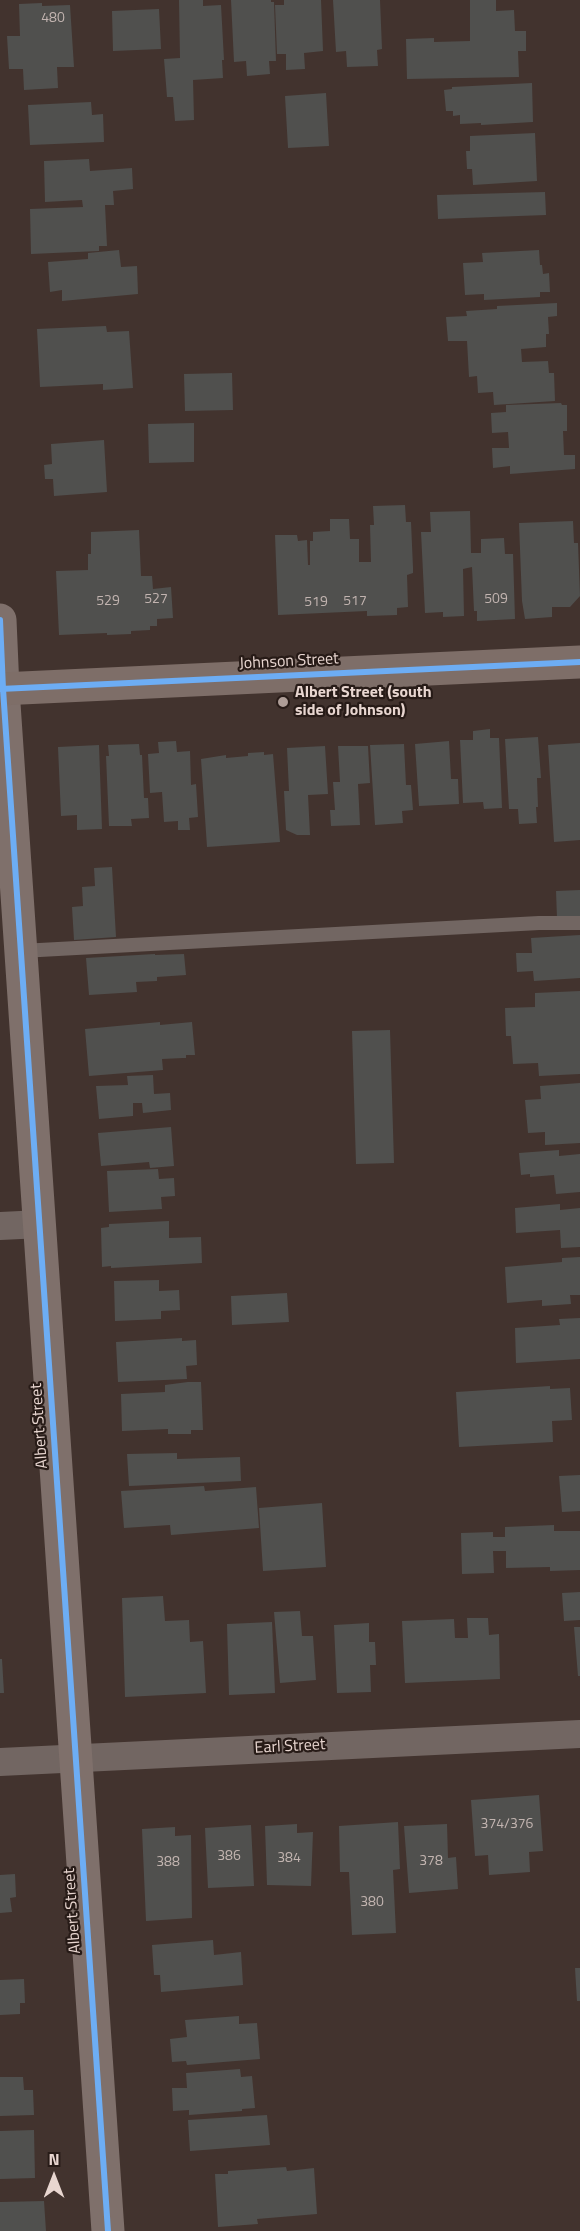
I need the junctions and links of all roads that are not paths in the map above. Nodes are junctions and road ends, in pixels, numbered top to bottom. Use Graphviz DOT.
graph roads {
  1 [pos="0,620"];
  2 [pos="580,662"];
  3 [pos="1,689"];
  4 [pos="580,923"];
  5 [pos="21,951"];
  6 [pos="41,1224"];
  7 [pos="0,1226"];
  8 [pos="580,1734"];
  9 [pos="76,1758"];
  10 [pos="0,1762"];
  11 [pos="108,2231"];
  1 -- 3 [label="street, Albert Street"];
  2 -- 3 [label="main road, Johnson Street"];
  3 -- 5 [label="street, Albert Street"];
  4 -- 5 [label="lane"];
  5 -- 6 [label="street, Albert Street"];
  6 -- 7 [label="street"];
  6 -- 9 [label="street, Albert Street"];
  8 -- 9 [label="street, Earl Street"];
  9 -- 10 [label="street, Earl Street"];
  9 -- 11 [label="street, Albert Street"];
}
